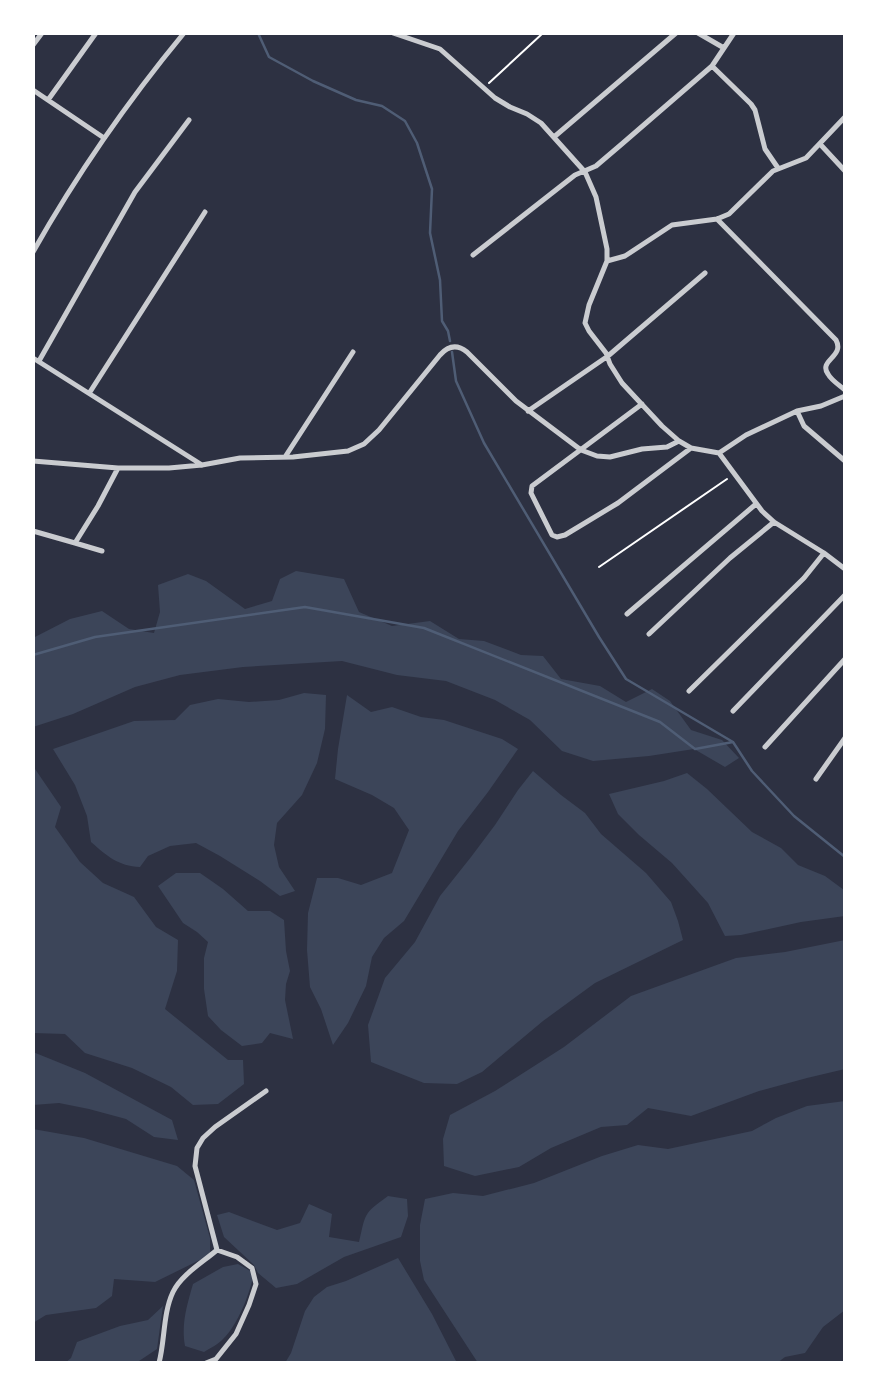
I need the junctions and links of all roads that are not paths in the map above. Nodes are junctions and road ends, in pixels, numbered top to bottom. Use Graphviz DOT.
graph roads {
  1 [pos="42,33"];
  2 [pos="96,33"];
  3 [pos="184,33"];
  4 [pos="393,33"];
  5 [pos="676,33"];
  6 [pos="698,33"];
  7 [pos="734,33"];
  8 [pos="33,45"];
  9 [pos="724,48"];
  10 [pos="712,66"];
  11 [pos="33,90"];
  12 [pos="48,100"];
  13 [pos="845,117"];
  14 [pos="189,120"];
  15 [pos="554,137"];
  16 [pos="104,138"];
  17 [pos="820,144"];
  18 [pos="778,168"];
  19 [pos="845,171"];
  20 [pos="581,173"];
  21 [pos="205,212"];
  22 [pos="717,219"];
  23 [pos="33,251"];
  24 [pos="474,255"];
  25 [pos="607,261"];
  26 [pos="705,273"];
  27 [pos="353,352"];
  28 [pos="608,356"];
  29 [pos="36,359"];
  30 [pos="845,390"];
  31 [pos="90,392"];
  32 [pos="845,396"];
  33 [pos="642,404"];
  34 [pos="528,411"];
  35 [pos="797,411"];
  36 [pos="679,441"];
  37 [pos="691,447"];
  38 [pos="581,450"];
  39 [pos="719,453"];
  40 [pos="285,457"];
  41 [pos="33,460"];
  42 [pos="845,461"];
  43 [pos="202,465"];
  44 [pos="118,468"];
  45 [pos="756,503"];
  46 [pos="774,522"];
  47 [pos="33,531"];
  48 [pos="75,543"];
  49 [pos="102,551"];
  50 [pos="824,553"];
  51 [pos="845,569"];
  52 [pos="845,595"];
  53 [pos="627,614"];
  54 [pos="649,634"];
  55 [pos="845,659"];
  56 [pos="689,691"];
  57 [pos="733,711"];
  58 [pos="845,738"];
  59 [pos="765,747"];
  60 [pos="816,779"];
  61 [pos="266,1091"];
  62 [pos="217,1250"];
  63 [pos="162,1362"];
  64 [pos="206,1363"];
  1 -- 8 [label="street"];
  2 -- 12 [label="street"];
  3 -- 16 [label="street"];
  4 -- 15 [label="street"];
  5 -- 15 [label="street"];
  6 -- 9 [label="street"];
  7 -- 9 [label="street"];
  9 -- 10 [label="street"];
  10 -- 18 [label="street"];
  10 -- 20 [label="street"];
  11 -- 12 [label="street"];
  12 -- 16 [label="street"];
  13 -- 17 [label="street"];
  14 -- 29 [label="street"];
  15 -- 20 [label="street"];
  16 -- 23 [label="street"];
  17 -- 18 [label="street"];
  17 -- 19 [label="street"];
  18 -- 22 [label="street"];
  20 -- 24 [label="street"];
  20 -- 25 [label="street"];
  21 -- 31 [label="street"];
  22 -- 25 [label="street"];
  22 -- 30 [label="street"];
  25 -- 28 [label="street"];
  26 -- 28 [label="street"];
  27 -- 40 [label="street"];
  28 -- 33 [label="street"];
  28 -- 34 [label="street"];
  29 -- 31 [label="street"];
  31 -- 43 [label="street"];
  32 -- 35 [label="street"];
  33 -- 36 [label="street"];
  33 -- 38 [label="street"];
  34 -- 38 [label="street"];
  34 -- 40 [label="street"];
  35 -- 39 [label="street"];
  35 -- 42 [label="street"];
  36 -- 37 [label="street"];
  36 -- 38 [label="street"];
  37 -- 38 [label="street"];
  37 -- 39 [label="street"];
  39 -- 45 [label="street"];
  40 -- 43 [label="street"];
  41 -- 44 [label="street"];
  43 -- 44 [label="street"];
  44 -- 48 [label="street"];
  45 -- 46 [label="street"];
  45 -- 53 [label="street"];
  46 -- 50 [label="street"];
  46 -- 54 [label="street"];
  47 -- 48 [label="street"];
  48 -- 49 [label="street"];
  50 -- 51 [label="street"];
  50 -- 56 [label="street"];
  52 -- 57 [label="street"];
  55 -- 59 [label="street"];
  58 -- 60 [label="street"];
  61 -- 62 [label="street"];
  62 -- 63 [label="street"];
  62 -- 64 [label="street"];
}
